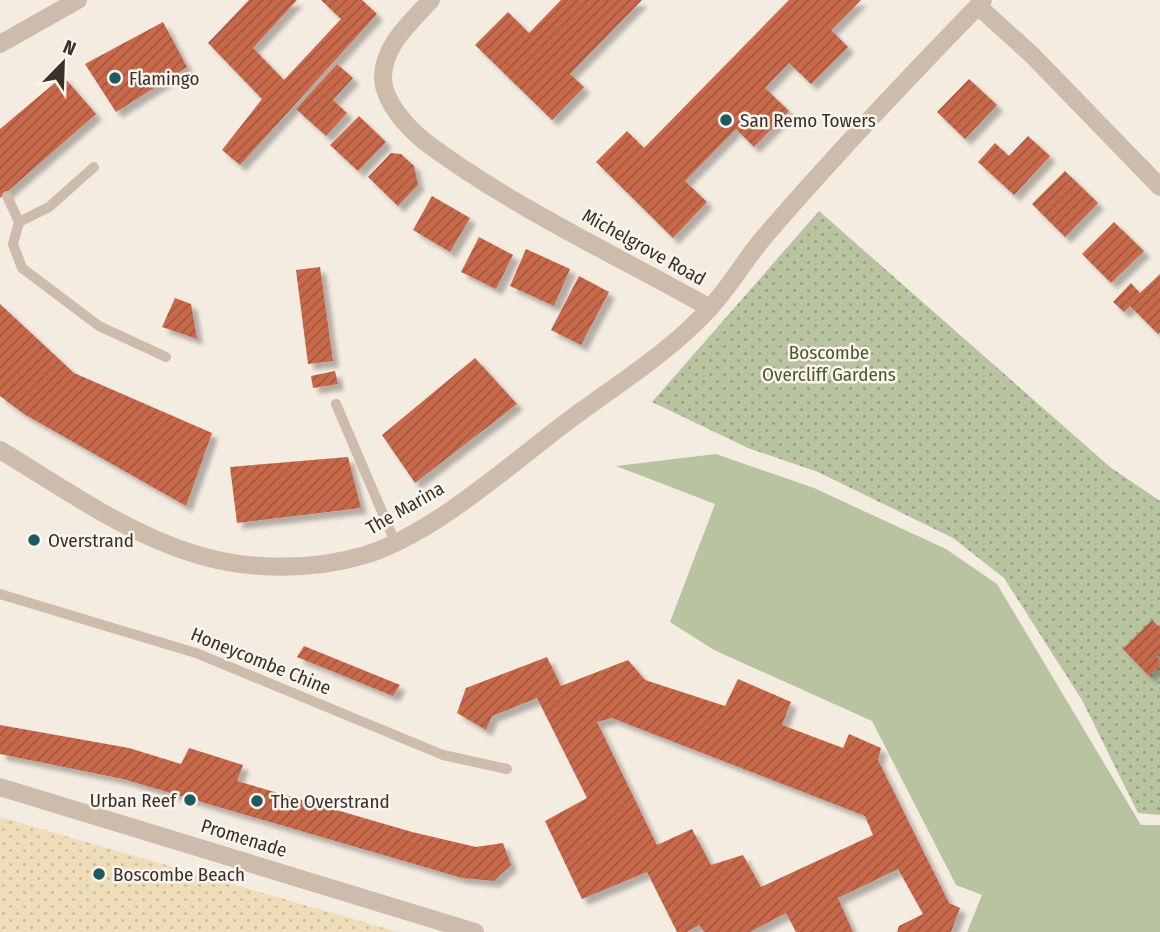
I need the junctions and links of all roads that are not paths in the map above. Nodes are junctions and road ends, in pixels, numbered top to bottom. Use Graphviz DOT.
graph roads {
  1 [pos="431,0"];
  2 [pos="68,2"];
  3 [pos="980,3"];
  4 [pos="0,44"];
  5 [pos="93,167"];
  6 [pos="1160,187"];
  7 [pos="8,197"];
  8 [pos="19,222"];
  9 [pos="710,308"];
  10 [pos="166,357"];
  11 [pos="336,404"];
  12 [pos="0,450"];
  13 [pos="395,542"];
  14 [pos="0,594"];
  15 [pos="507,769"];
  16 [pos="0,787"];
  17 [pos="475,932"];
  1 -- 9 [label="street, Michelgrove Road"];
  2 -- 4 [label="street"];
  3 -- 6 [label="street"];
  3 -- 9 [label="street, Michelgrove Road"];
  5 -- 8 [label="lane"];
  7 -- 8 [label="lane"];
  8 -- 10 [label="lane"];
  9 -- 13 [label="street, The Marina"];
  11 -- 13 [label="lane"];
  12 -- 13 [label="street, The Marina"];
  14 -- 15 [label="lane, Honeycombe Chine"];
  16 -- 17 [label="street, Promenade"];
}
